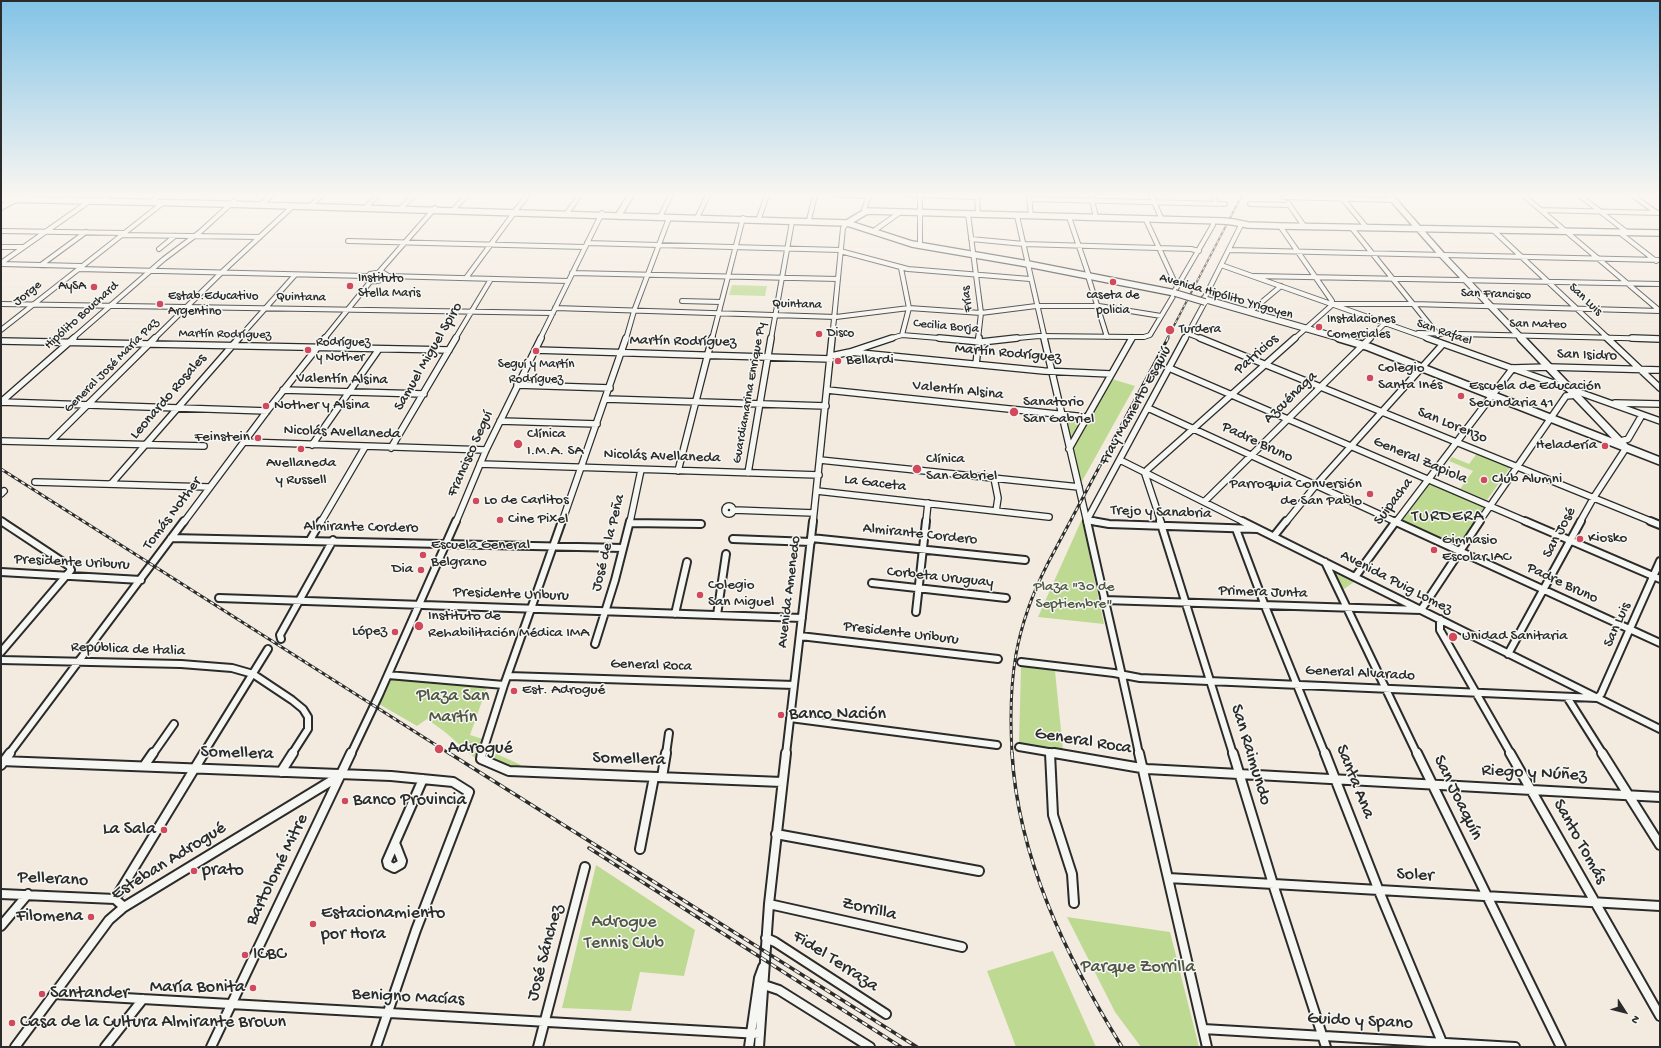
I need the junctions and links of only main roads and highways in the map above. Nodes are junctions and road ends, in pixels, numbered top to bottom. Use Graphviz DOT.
graph roads {
  1 [pos="913,244"];
  2 [pos="920,244"];
  3 [pos="1431,244"];
  4 [pos="974,254"];
  5 [pos="1204,300"];
  6 [pos="1304,330"];
  7 [pos="1628,451"];
  8 [pos="1660,461"];
  9 [pos="1660,465"];
  1 -- 4 [label="main road, Avenida Hipólito Yrigoyen"];
  2 -- 4 [label="main road, Avenida Hipólito Yrigoyen"];
  3 -- 7 [label="main road"];
  4 -- 5 [label="main road, Avenida Hipólito Yrigoyen, bridge"];
  5 -- 6 [label="main road, Avenida Hipólito Yrigoyen"];
  5 -- 6 [label="main road, Avenida Hipólito Yrigoyen"];
  6 -- 7 [label="main road, Avenida Hipólito Yrigoyen"];
  7 -- 8 [label="main road, Avenida Hipólito Yrigoyen"];
  7 -- 9 [label="main road, Avenida Hipólito Yrigoyen"];
}
